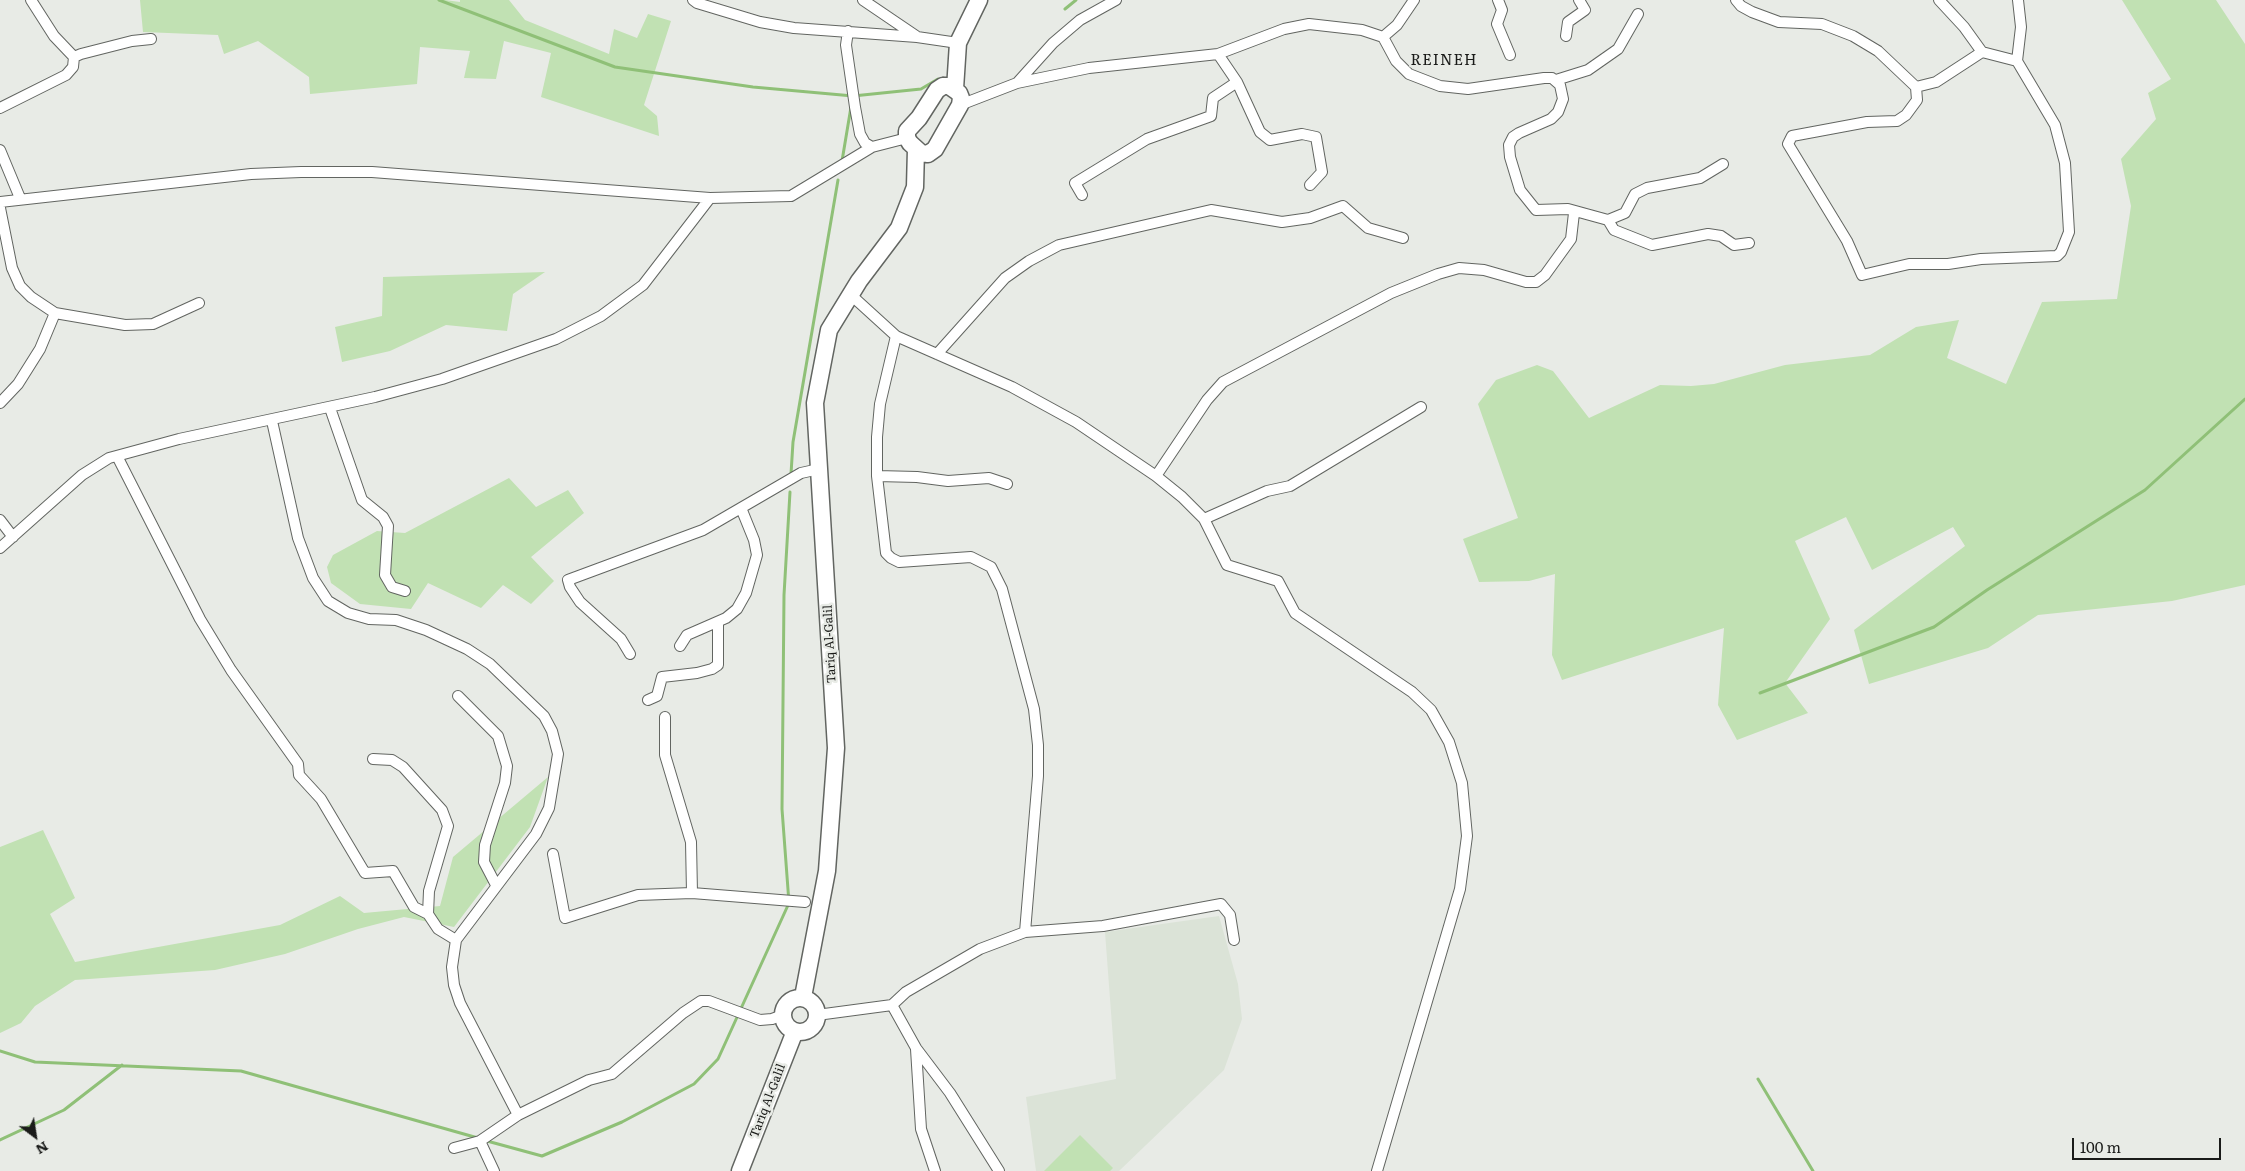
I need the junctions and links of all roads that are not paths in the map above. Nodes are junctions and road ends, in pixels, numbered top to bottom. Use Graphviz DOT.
graph roads {
  1 [pos="31,0"];
  2 [pos="693,0"];
  3 [pos="863,0"];
  4 [pos="979,0"];
  5 [pos="1116,0"];
  6 [pos="1498,0"];
  7 [pos="1579,0"];
  8 [pos="1736,0"];
  9 [pos="1939,0"];
  10 [pos="2018,0"];
  11 [pos="1410,1"];
  12 [pos="1638,14"];
  13 [pos="848,31"];
  14 [pos="1566,36"];
  15 [pos="917,37"];
  16 [pos="1383,37"];
  17 [pos="152,39"];
  18 [pos="957,49"];
  19 [pos="1982,52"];
  20 [pos="1218,54"];
  21 [pos="1510,55"];
  22 [pos="74,58"];
  23 [pos="2017,61"];
  24 [pos="1556,80"];
  25 [pos="1237,82"];
  26 [pos="1017,83"];
  27 [pos="1916,87"];
  28 [pos="951,94"];
  29 [pos="0,108"];
  30 [pos="872,147"];
  31 [pos="917,147"];
  32 [pos="0,150"];
  33 [pos="1722,164"];
  34 [pos="1310,185"];
  35 [pos="1082,195"];
  36 [pos="20,198"];
  37 [pos="710,198"];
  38 [pos="0,202"];
  39 [pos="0,208"];
  40 [pos="1574,213"];
  41 [pos="1608,220"];
  42 [pos="1403,238"];
  43 [pos="1749,243"];
  44 [pos="851,295"];
  45 [pos="200,302"];
  46 [pos="55,313"];
  47 [pos="896,336"];
  48 [pos="937,354"];
  49 [pos="0,403"];
  50 [pos="1421,407"];
  51 [pos="330,408"];
  52 [pos="272,421"];
  53 [pos="116,456"];
  54 [pos="819,468"];
  55 [pos="877,476"];
  56 [pos="1156,476"];
  57 [pos="1007,484"];
  58 [pos="740,508"];
  59 [pos="1204,519"];
  60 [pos="0,520"];
  61 [pos="13,537"];
  62 [pos="0,548"];
  63 [pos="404,591"];
  64 [pos="718,622"];
  65 [pos="680,646"];
  66 [pos="630,654"];
  67 [pos="458,696"];
  68 [pos="648,700"];
  69 [pos="664,716"];
  70 [pos="373,759"];
  71 [pos="553,854"];
  72 [pos="496,885"];
  73 [pos="692,893"];
  74 [pos="805,902"];
  75 [pos="428,914"];
  76 [pos="1025,932"];
  77 [pos="456,940"];
  78 [pos="1234,940"];
  79 [pos="803,997"];
  80 [pos="892,1005"];
  81 [pos="783,1015"];
  82 [pos="818,1015"];
  83 [pos="795,1031"];
  84 [pos="916,1048"];
  85 [pos="518,1115"];
  86 [pos="480,1141"];
  87 [pos="454,1148"];
  88 [pos="494,1171"];
  89 [pos="740,1171"];
  90 [pos="935,1171"];
  91 [pos="1000,1171"];
  92 [pos="1377,1171"];
  1 -- 22 [label="street"];
  2 -- 13 [label="street"];
  3 -- 15 [label="street"];
  4 -- 18 [label="main road"];
  5 -- 26 [label="street"];
  6 -- 21 [label="street"];
  7 -- 14 [label="street"];
  8 -- 27 [label="street"];
  9 -- 19 [label="street"];
  10 -- 23 [label="street"];
  11 -- 16 [label="street"];
  12 -- 24 [label="street"];
  13 -- 15 [label="street"];
  13 -- 30 [label="street"];
  15 -- 18 [label="street"];
  16 -- 20 [label="street"];
  16 -- 24 [label="street"];
  17 -- 22 [label="street"];
  18 -- 28 [label="main road"];
  19 -- 23 [label="street"];
  19 -- 27 [label="street"];
  20 -- 25 [label="street"];
  20 -- 26 [label="street"];
  22 -- 29 [label="street"];
  23 -- 27 [label="street"];
  24 -- 40 [label="street"];
  25 -- 34 [label="street"];
  25 -- 35 [label="street"];
  26 -- 28 [label="street"];
  28 -- 31 [label="main road"];
  28 -- 31 [label="main road"];
  30 -- 31 [label="street"];
  30 -- 37 [label="street"];
  31 -- 44 [label="main road, Tariq Al-Galil"];
  32 -- 36 [label="street"];
  33 -- 41 [label="street"];
  36 -- 37 [label="street"];
  36 -- 38 [label="street"];
  37 -- 51 [label="street"];
  39 -- 46 [label="street"];
  40 -- 41 [label="street"];
  40 -- 56 [label="street"];
  41 -- 43 [label="street"];
  42 -- 48 [label="street"];
  44 -- 47 [label="street"];
  44 -- 54 [label="main road, Tariq Al-Galil"];
  45 -- 46 [label="street"];
  46 -- 49 [label="street"];
  47 -- 48 [label="street"];
  47 -- 55 [label="street"];
  48 -- 56 [label="street"];
  50 -- 59 [label="street"];
  51 -- 52 [label="street"];
  51 -- 63 [label="street"];
  52 -- 53 [label="street"];
  52 -- 72 [label="street"];
  53 -- 61 [label="street"];
  53 -- 75 [label="street"];
  54 -- 58 [label="street"];
  54 -- 79 [label="main road, Tariq Al-Galil"];
  55 -- 57 [label="street"];
  55 -- 76 [label="street"];
  56 -- 59 [label="street"];
  58 -- 64 [label="street"];
  58 -- 66 [label="street"];
  59 -- 92 [label="street"];
  60 -- 61 [label="street"];
  61 -- 62 [label="street"];
  64 -- 65 [label="street"];
  64 -- 68 [label="street"];
  67 -- 72 [label="street"];
  69 -- 73 [label="street"];
  70 -- 75 [label="street"];
  71 -- 73 [label="street"];
  72 -- 77 [label="street"];
  73 -- 74 [label="street"];
  75 -- 77 [label="street"];
  76 -- 78 [label="street"];
  76 -- 80 [label="street"];
  77 -- 85 [label="street"];
  79 -- 81 [label="main road"];
  79 -- 82 [label="main road"];
  80 -- 82 [label="street"];
  80 -- 84 [label="street"];
  81 -- 83 [label="main road"];
  81 -- 85 [label="street"];
  82 -- 83 [label="main road"];
  83 -- 89 [label="main road, Tariq Al-Galil"];
  84 -- 90 [label="street"];
  84 -- 91 [label="street"];
  85 -- 86 [label="street"];
  86 -- 87 [label="street"];
  86 -- 88 [label="street"];
}
